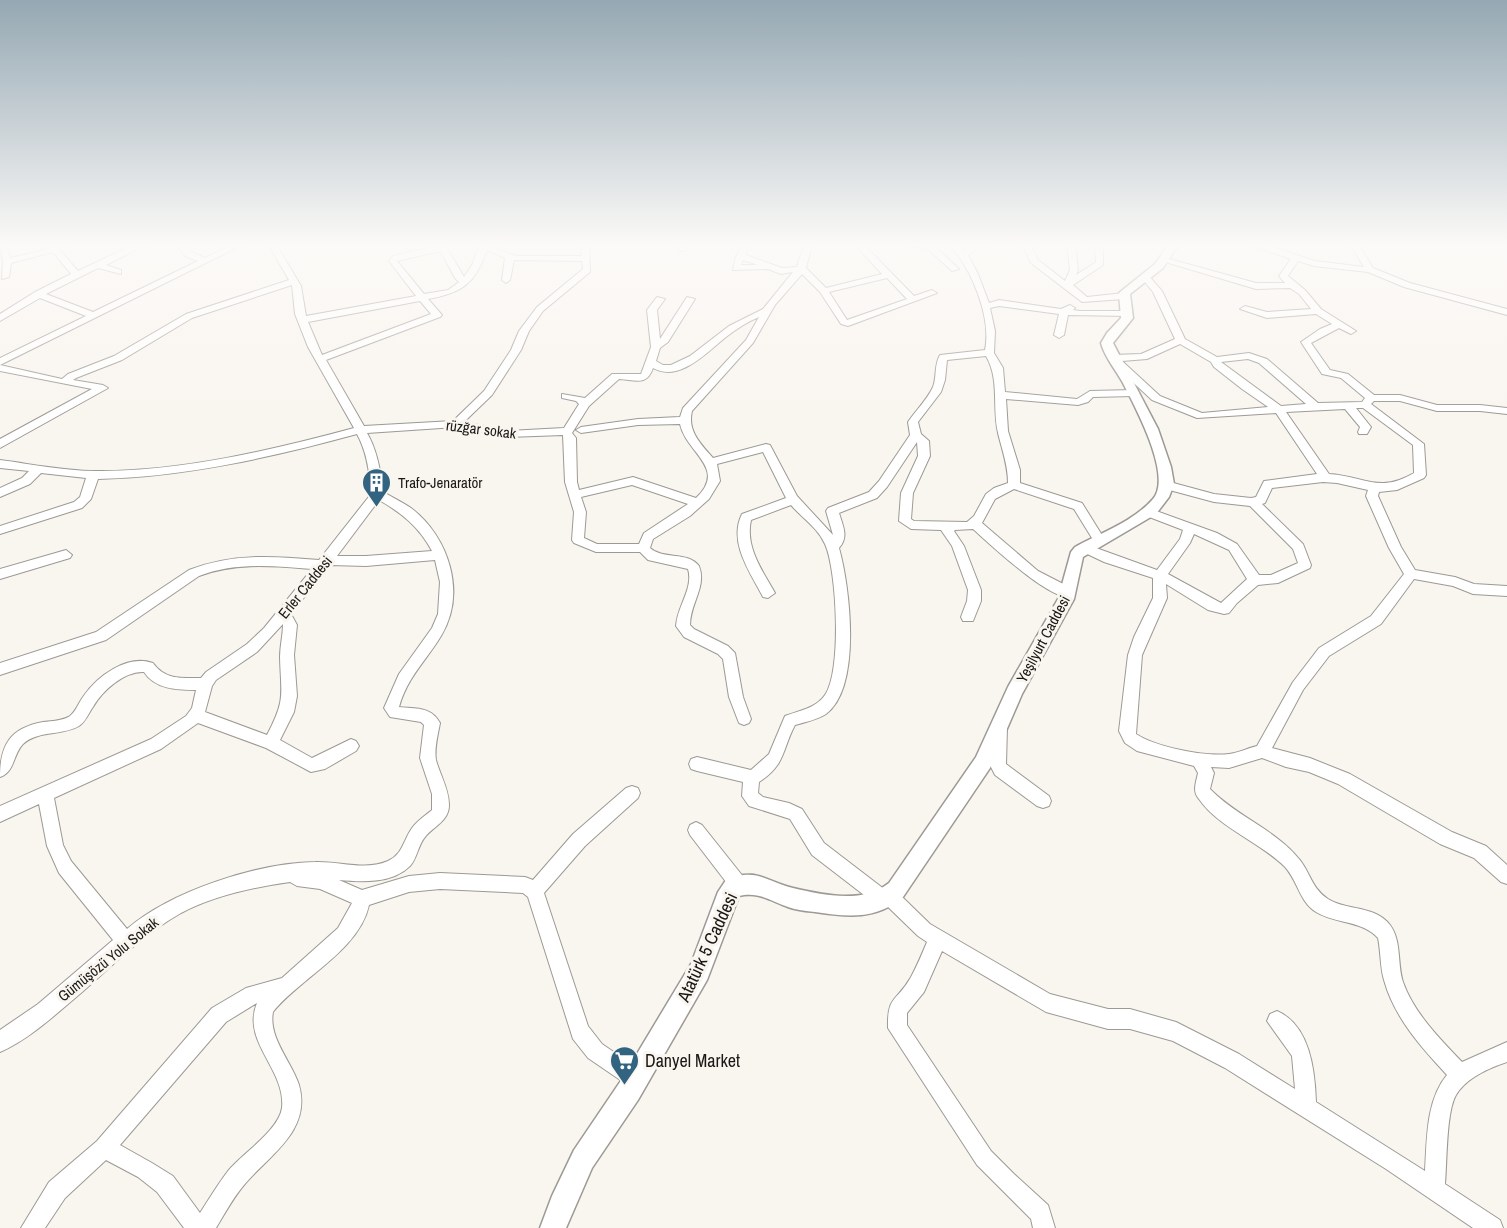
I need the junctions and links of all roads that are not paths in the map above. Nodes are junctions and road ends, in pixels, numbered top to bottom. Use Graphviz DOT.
graph roads {
  1 [pos="26,301"];
  2 [pos="57,301"];
  3 [pos="124,301"];
  4 [pos="233,301"];
  5 [pos="300,301"];
  6 [pos="400,301"];
  7 [pos="426,301"];
  8 [pos="549,301"];
  9 [pos="658,301"];
  10 [pos="689,301"];
  11 [pos="775,301"];
  12 [pos="831,301"];
  13 [pos="906,301"];
  14 [pos="985,301"];
  15 [pos="1083,301"];
  16 [pos="1125,301"];
  17 [pos="1162,301"];
  18 [pos="1309,301"];
  19 [pos="1467,301"];
  20 [pos="987,306"];
  21 [pos="1245,309"];
  22 [pos="767,311"];
  23 [pos="1064,311"];
  24 [pos="1318,311"];
  25 [pos="1507,312"];
  26 [pos="1128,313"];
  27 [pos="94,316"];
  28 [pos="0,318"];
  29 [pos="302,320"];
  30 [pos="1340,324"];
  31 [pos="1351,331"];
  32 [pos="1059,335"];
  33 [pos="1180,340"];
  34 [pos="656,347"];
  35 [pos="989,353"];
  36 [pos="1113,358"];
  37 [pos="320,359"];
  38 [pos="1215,360"];
  39 [pos="0,362"];
  40 [pos="651,362"];
  41 [pos="0,368"];
  42 [pos="665,368"];
  43 [pos="648,373"];
  44 [pos="612,380"];
  45 [pos="64,382"];
  46 [pos="1134,393"];
  47 [pos="999,394"];
  48 [pos="566,396"];
  49 [pos="1368,401"];
  50 [pos="585,404"];
  51 [pos="1348,405"];
  52 [pos="1315,406"];
  53 [pos="1280,410"];
  54 [pos="1507,411"];
  55 [pos="684,420"];
  56 [pos="456,424"];
  57 [pos="361,430"];
  58 [pos="581,430"];
  59 [pos="1363,432"];
  60 [pos="567,433"];
  61 [pos="916,435"];
  62 [pos="0,444"];
  63 [pos="570,460"];
  64 [pos="711,462"];
  65 [pos="0,464"];
  66 [pos="39,468"];
  67 [pos="93,475"];
  68 [pos="1324,478"];
  69 [pos="1014,484"];
  70 [pos="1166,485"];
  71 [pos="1375,488"];
  72 [pos="0,493"];
  73 [pos="377,494"];
  74 [pos="574,495"];
  75 [pos="794,500"];
  76 [pos="1253,502"];
  77 [pos="697,503"];
  78 [pos="1148,512"];
  79 [pos="975,524"];
  80 [pos="951,527"];
  81 [pos="1190,528"];
  82 [pos="0,530"];
  83 [pos="1092,544"];
  84 [pos="833,547"];
  85 [pos="644,548"];
  86 [pos="66,555"];
  87 [pos="440,555"];
  88 [pos="324,562"];
  89 [pos="0,574"];
  90 [pos="1411,574"];
  91 [pos="1159,576"];
  92 [pos="1255,580"];
  93 [pos="1507,591"];
  94 [pos="768,593"];
  95 [pos="1068,593"];
  96 [pos="284,613"];
  97 [pos="968,617"];
  98 [pos="0,669"];
  99 [pos="205,684"];
  100 [pos="196,716"];
  101 [pos="744,719"];
  102 [pos="999,727"];
  103 [pos="271,743"];
  104 [pos="351,746"];
  105 [pos="1262,751"];
  106 [pos="1199,760"];
  107 [pos="697,764"];
  108 [pos="0,770"];
  109 [pos="753,777"];
  110 [pos="632,793"];
  111 [pos="45,795"];
  112 [pos="1043,801"];
  113 [pos="0,814"];
  114 [pos="696,830"];
  115 [pos="287,876"];
  116 [pos="1507,876"];
  117 [pos="739,885"];
  118 [pos="536,891"];
  119 [pos="886,897"];
  120 [pos="362,898"];
  121 [pos="938,939"];
  122 [pos="125,941"];
  123 [pos="287,986"];
  124 [pos="1277,1022"];
  125 [pos="0,1042"];
  126 [pos="1507,1052"];
  127 [pos="1461,1075"];
  128 [pos="636,1079"];
  129 [pos="1306,1107"];
  130 [pos="104,1148"];
  131 [pos="1434,1188"];
  132 [pos="32,1228"];
  133 [pos="198,1228"];
  134 [pos="204,1228"];
  135 [pos="553,1228"];
  136 [pos="1044,1228"];
  137 [pos="1492,1228"];
  1 -- 28 [label="street"];
  2 -- 27 [label="street"];
  3 -- 27 [label="street"];
  4 -- 45 [label="street"];
  5 -- 29 [label="street"];
  6 -- 29 [label="street"];
  7 -- 37 [label="street"];
  8 -- 56 [label="street"];
  9 -- 34 [label="street"];
  10 -- 34 [label="street"];
  11 -- 22 [label="street"];
  12 -- 13 [label="street"];
  14 -- 20 [label="street"];
  15 -- 23 [label="street"];
  16 -- 26 [label="main road"];
  17 -- 33 [label="street"];
  18 -- 24 [label="street"];
  19 -- 25 [label="street"];
  20 -- 23 [label="street"];
  20 -- 35 [label="street"];
  21 -- 24 [label="street"];
  22 -- 42 [label="street"];
  22 -- 55 [label="street"];
  23 -- 26 [label="street"];
  23 -- 32 [label="street"];
  24 -- 30 [label="street"];
  26 -- 36 [label="main road"];
  27 -- 39 [label="street"];
  29 -- 37 [label="street"];
  30 -- 31 [label="street"];
  30 -- 49 [label="street"];
  33 -- 36 [label="street"];
  33 -- 38 [label="street"];
  34 -- 40 [label="street"];
  35 -- 47 [label="street"];
  35 -- 61 [label="street"];
  36 -- 46 [label="main road"];
  36 -- 53 [label="street"];
  37 -- 57 [label="street"];
  38 -- 52 [label="street"];
  38 -- 53 [label="street"];
  40 -- 42 [label="street"];
  40 -- 43 [label="street"];
  41 -- 45 [label="street"];
  42 -- 43 [label="street"];
  43 -- 44 [label="street"];
  44 -- 50 [label="street"];
  44 -- 58 [label="street"];
  45 -- 62 [label="street"];
  46 -- 47 [label="street"];
  46 -- 70 [label="main road"];
  47 -- 69 [label="street"];
  48 -- 50 [label="street"];
  49 -- 51 [label="street"];
  49 -- 54 [label="street"];
  49 -- 71 [label="street"];
  50 -- 60 [label="street"];
  51 -- 52 [label="street"];
  51 -- 59 [label="street"];
  52 -- 53 [label="street"];
  53 -- 68 [label="street"];
  55 -- 58 [label="street"];
  55 -- 64 [label="street"];
  56 -- 57 [label="street, rüzğar sokak"];
  56 -- 60 [label="street, rüzğar sokak"];
  57 -- 67 [label="street, rüzğar sokak"];
  57 -- 73 [label="street"];
  58 -- 63 [label="street"];
  60 -- 63 [label="street"];
  61 -- 80 [label="street"];
  61 -- 84 [label="street"];
  63 -- 74 [label="street"];
  64 -- 75 [label="street"];
  64 -- 77 [label="street"];
  65 -- 66 [label="street, rüzğar sokak"];
  66 -- 67 [label="street, rüzğar sokak"];
  66 -- 72 [label="street"];
  67 -- 82 [label="street"];
  68 -- 71 [label="street"];
  68 -- 76 [label="street"];
  69 -- 79 [label="street"];
  69 -- 83 [label="street"];
  70 -- 76 [label="street"];
  70 -- 78 [label="main road, Yeşilyurt Caddesi"];
  71 -- 90 [label="street"];
  73 -- 87 [label="street, Gümüşözü Yolu Sokak"];
  73 -- 88 [label="street, Erler Caddesi"];
  74 -- 77 [label="street"];
  74 -- 85 [label="street"];
  75 -- 84 [label="street"];
  75 -- 94 [label="street"];
  76 -- 92 [label="street"];
  77 -- 85 [label="street"];
  78 -- 81 [label="street"];
  78 -- 83 [label="main road, Yeşilyurt Caddesi"];
  79 -- 80 [label="street"];
  79 -- 95 [label="street"];
  80 -- 97 [label="street"];
  81 -- 91 [label="street"];
  81 -- 92 [label="street"];
  83 -- 91 [label="street"];
  83 -- 95 [label="main road, Yeşilyurt Caddesi"];
  84 -- 109 [label="street"];
  85 -- 101 [label="street"];
  86 -- 89 [label="street"];
  87 -- 88 [label="street"];
  87 -- 115 [label="street, Gümüşözü Yolu Sokak"];
  88 -- 96 [label="street, Erler Caddesi"];
  88 -- 98 [label="street"];
  90 -- 93 [label="street"];
  90 -- 105 [label="street"];
  91 -- 92 [label="street"];
  91 -- 106 [label="street"];
  95 -- 102 [label="main road, Yeşilyurt Caddesi"];
  96 -- 99 [label="street, Erler Caddesi"];
  96 -- 103 [label="street"];
  99 -- 100 [label="street"];
  99 -- 108 [label="street"];
  100 -- 103 [label="street"];
  100 -- 111 [label="street"];
  102 -- 112 [label="street"];
  102 -- 119 [label="main road, Yeşilyurt Caddesi"];
  103 -- 104 [label="street"];
  105 -- 106 [label="street"];
  105 -- 116 [label="street"];
  106 -- 127 [label="street"];
  107 -- 109 [label="street"];
  109 -- 119 [label="street"];
  110 -- 118 [label="street"];
  111 -- 113 [label="street"];
  111 -- 122 [label="street"];
  114 -- 117 [label="street"];
  115 -- 120 [label="street"];
  115 -- 122 [label="street, Gümüşözü Yolu Sokak"];
  117 -- 119 [label="main road"];
  117 -- 128 [label="main road, Atatürk 5 Caddesi"];
  118 -- 120 [label="street"];
  118 -- 128 [label="street"];
  119 -- 121 [label="street"];
  120 -- 123 [label="street"];
  121 -- 129 [label="street"];
  121 -- 136 [label="street"];
  122 -- 125 [label="street, Gümüşözü Yolu Sokak"];
  123 -- 130 [label="street"];
  123 -- 134 [label="street"];
  124 -- 129 [label="street"];
  126 -- 127 [label="street"];
  127 -- 131 [label="street"];
  128 -- 135 [label="main road, Atatürk 5 Caddesi"];
  129 -- 131 [label="street"];
  130 -- 132 [label="street"];
  130 -- 133 [label="street"];
  131 -- 137 [label="street"];
}
